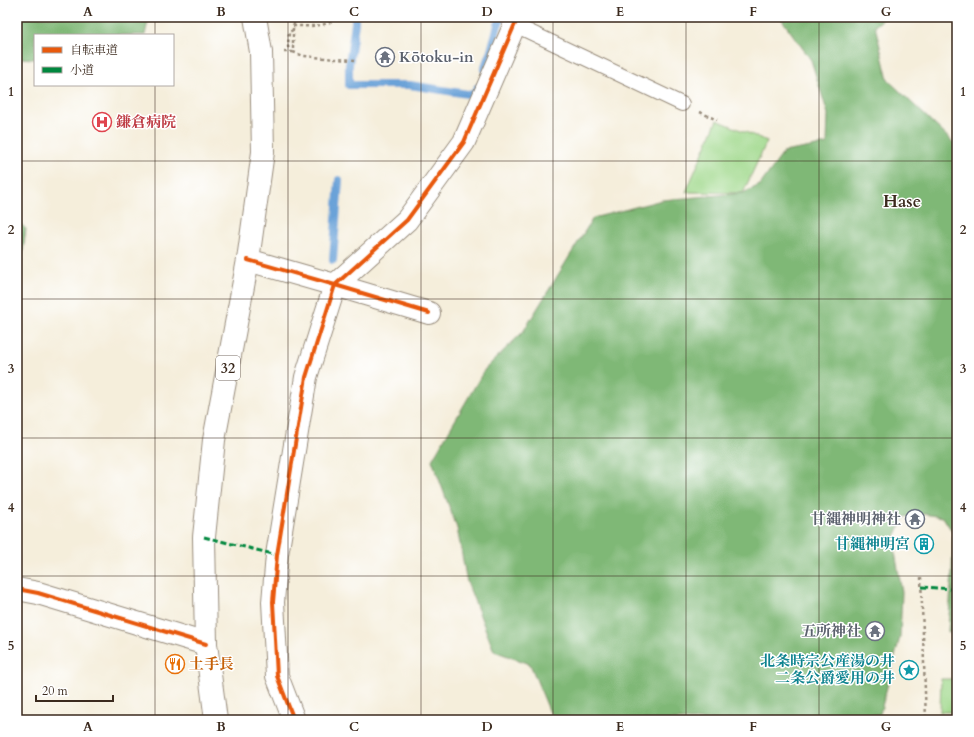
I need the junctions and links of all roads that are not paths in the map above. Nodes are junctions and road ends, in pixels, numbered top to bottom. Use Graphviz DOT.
graph roads {
  1 [pos="255,17"];
  2 [pos="517,21"];
  3 [pos="682,104"];
  4 [pos="248,260"];
  5 [pos="335,285"];
  6 [pos="429,313"];
  7 [pos="17,589"];
  8 [pos="206,644"];
  9 [pos="216,720"];
  10 [pos="294,720"];
  1 -- 4 [label="street, 32"];
  2 -- 3 [label="lane"];
  2 -- 5 [label="street"];
  4 -- 5 [label="street"];
  4 -- 8 [label="street, 32"];
  5 -- 6 [label="street"];
  5 -- 10 [label="street"];
  7 -- 8 [label="street"];
  8 -- 9 [label="street, 32"];
}
